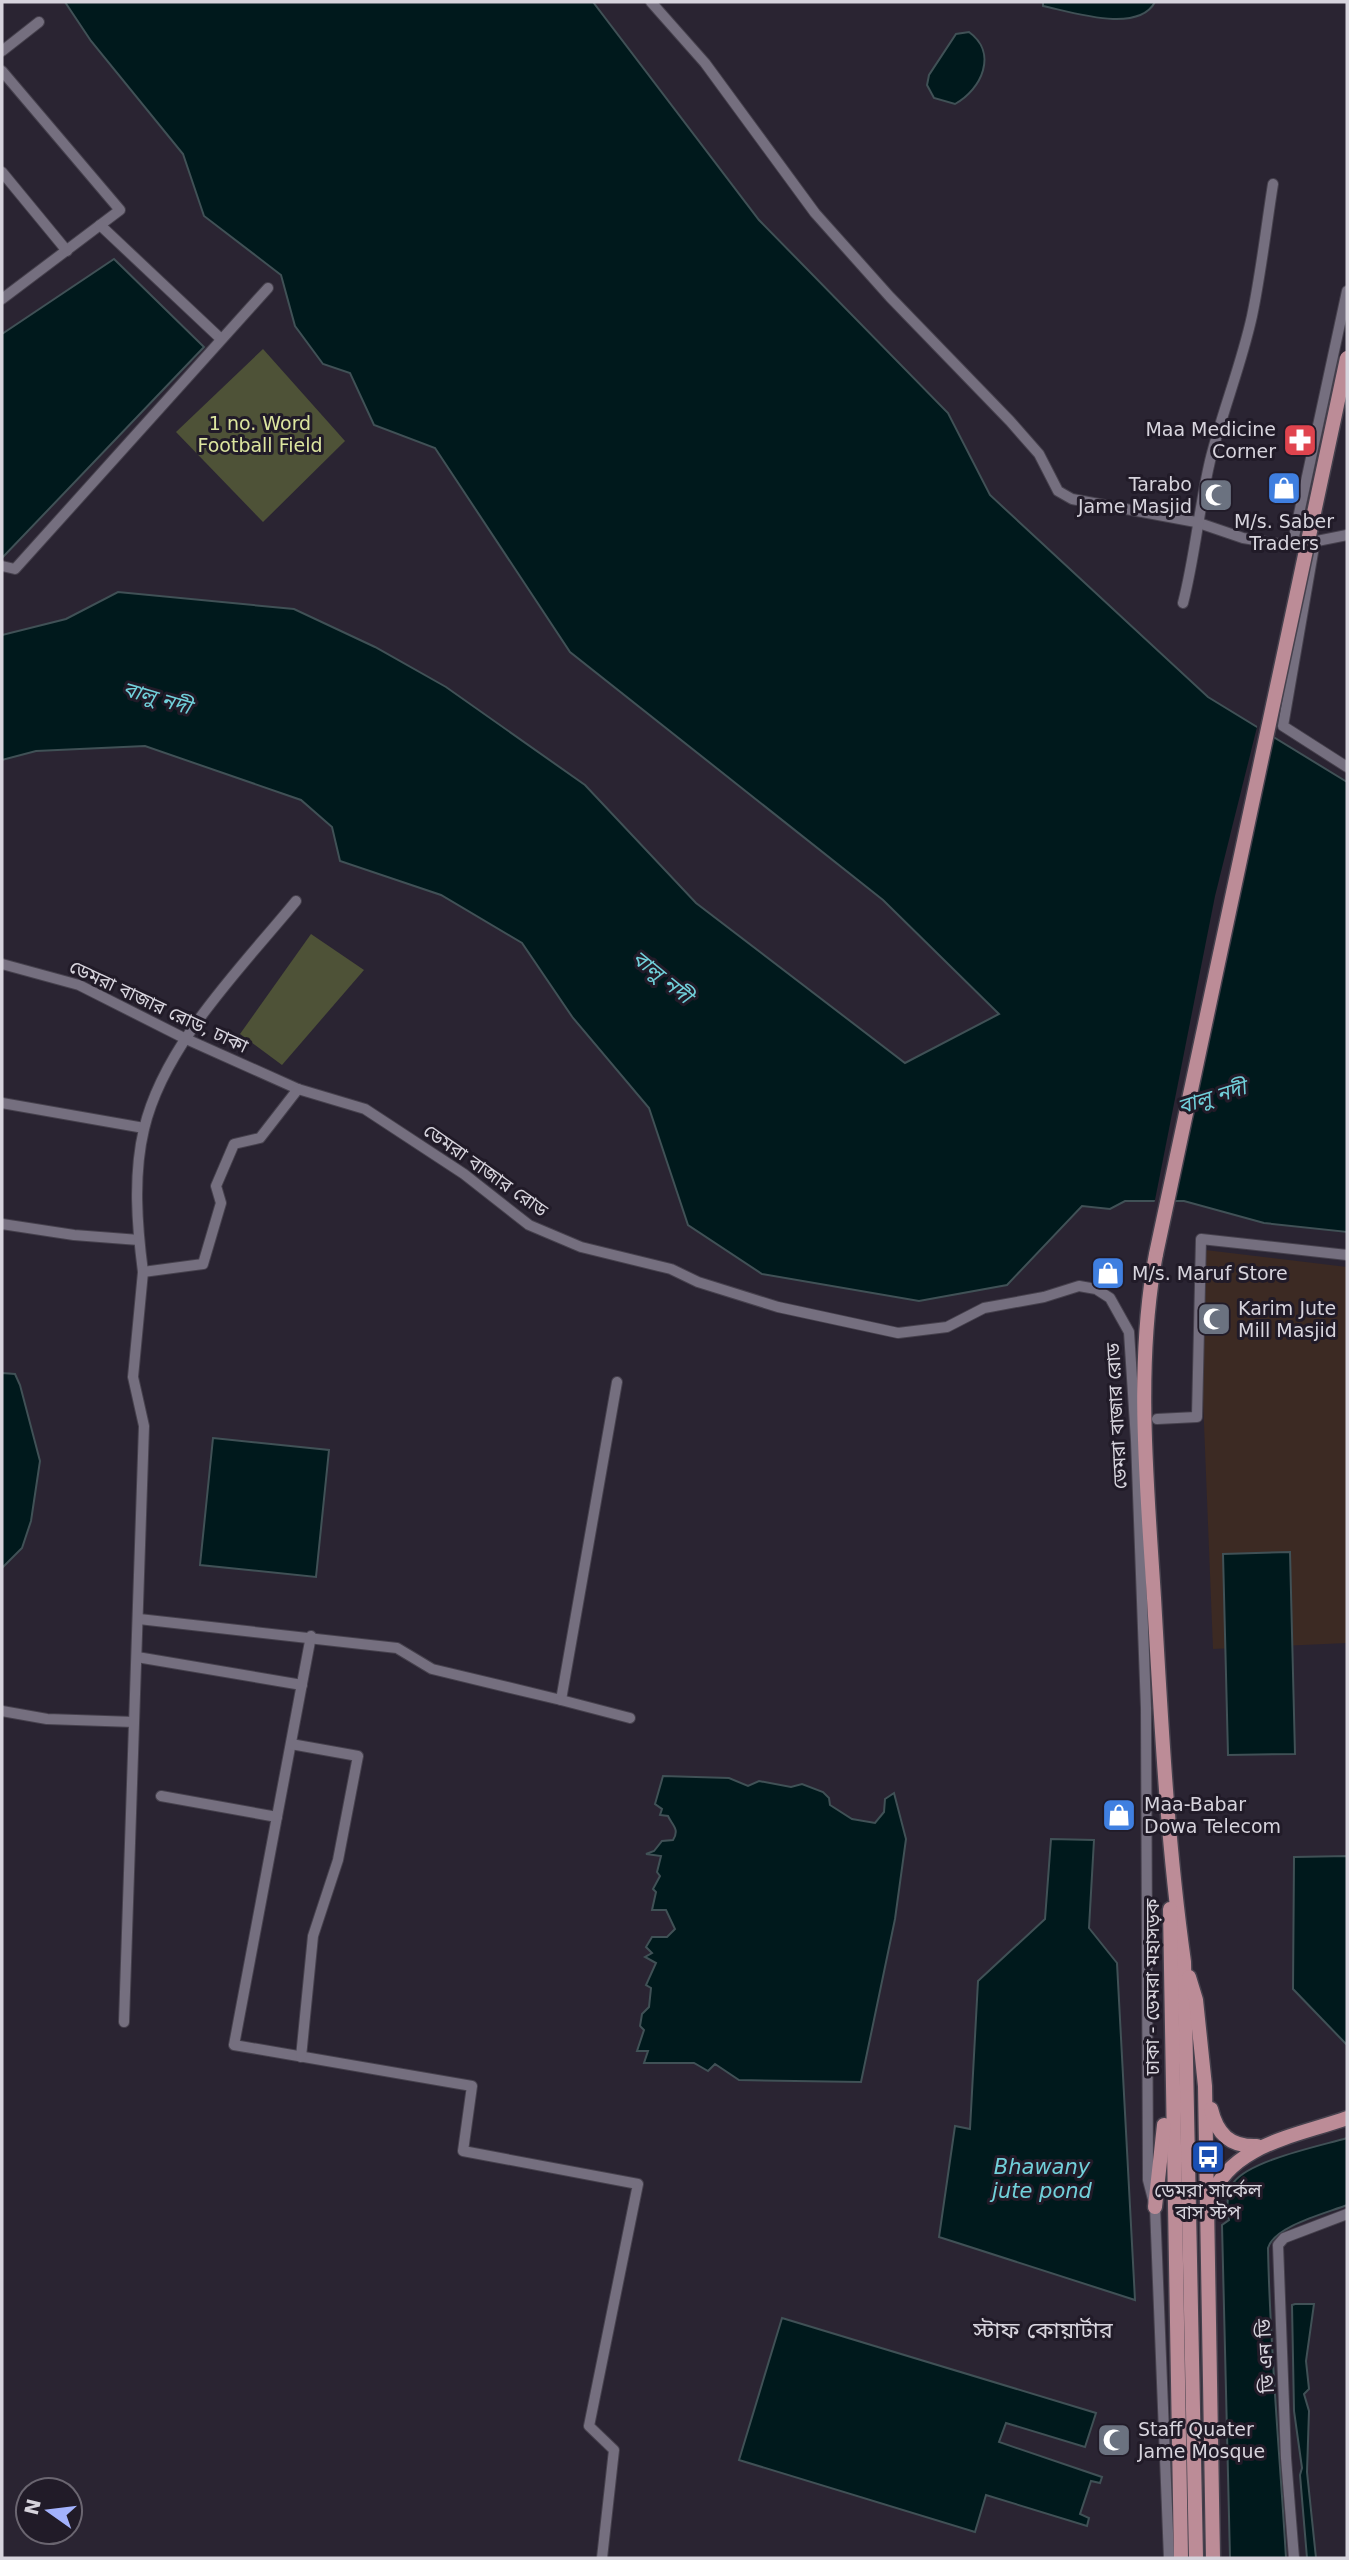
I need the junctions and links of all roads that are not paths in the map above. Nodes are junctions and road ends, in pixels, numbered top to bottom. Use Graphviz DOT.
graph roads {
  1 [pos="651,2"];
  2 [pos="39,22"];
  3 [pos="2,51"];
  4 [pos="2,71"];
  5 [pos="2,172"];
  6 [pos="1273,184"];
  7 [pos="100,225"];
  8 [pos="67,251"];
  9 [pos="268,288"];
  10 [pos="1347,291"];
  11 [pos="2,299"];
  12 [pos="221,339"];
  13 [pos="1347,358"];
  14 [pos="1196,522"];
  15 [pos="1347,535"];
  16 [pos="1315,541"];
  17 [pos="1292,546"];
  18 [pos="2,566"];
  19 [pos="1183,603"];
  20 [pos="1347,767"];
  21 [pos="296,901"];
  22 [pos="2,964"];
  23 [pos="184,1038"];
  24 [pos="298,1089"];
  25 [pos="2,1103"];
  26 [pos="144,1128"];
  27 [pos="2,1224"];
  28 [pos="139,1240"];
  29 [pos="1347,1255"];
  30 [pos="143,1272"];
  31 [pos="617,1382"];
  32 [pos="1157,1419"];
  33 [pos="139,1619"];
  34 [pos="311,1636"];
  35 [pos="137,1657"];
  36 [pos="302,1685"];
  37 [pos="561,1700"];
  38 [pos="2,1711"];
  39 [pos="630,1718"];
  40 [pos="134,1722"];
  41 [pos="290,1744"];
  42 [pos="161,1796"];
  43 [pos="277,1817"];
  44 [pos="1172,1883"];
  45 [pos="1184,1962"];
  46 [pos="124,2022"];
  47 [pos="301,2057"];
  48 [pos="1170,2071"];
  49 [pos="1205,2086"];
  50 [pos="1347,2118"];
  51 [pos="1266,2146"];
  52 [pos="1155,2207"];
  53 [pos="1207,2207"];
  54 [pos="1347,2214"];
  55 [pos="602,2558"];
  56 [pos="1169,2558"];
  57 [pos="1181,2558"];
  58 [pos="1196,2558"];
  59 [pos="1213,2558"];
  60 [pos="1294,2558"];
  1 -- 14 [label="street"];
  2 -- 3 [label="street"];
  4 -- 7 [label="street"];
  5 -- 8 [label="street"];
  6 -- 14 [label="street"];
  7 -- 8 [label="street"];
  7 -- 12 [label="street"];
  8 -- 11 [label="street"];
  9 -- 12 [label="street"];
  10 -- 17 [label="street"];
  12 -- 18 [label="street"];
  13 -- 44 [label="main road, bridge"];
  14 -- 17 [label="street"];
  14 -- 19 [label="street"];
  15 -- 16 [label="street"];
  16 -- 17 [label="street"];
  16 -- 20 [label="street"];
  21 -- 23 [label="street"];
  22 -- 23 [label="street, ডেমরা বাজার রোড, ঢাকা"];
  23 -- 24 [label="street, ডেমরা বাজার রোড, ঢাকা"];
  23 -- 26 [label="street"];
  24 -- 30 [label="street"];
  24 -- 52 [label="street, ডেমরা বাজার রোড"];
  25 -- 26 [label="street"];
  26 -- 28 [label="street"];
  27 -- 28 [label="street"];
  28 -- 30 [label="street"];
  29 -- 32 [label="street"];
  30 -- 33 [label="street"];
  31 -- 37 [label="street"];
  33 -- 34 [label="street"];
  33 -- 35 [label="street"];
  34 -- 36 [label="street"];
  34 -- 37 [label="street"];
  35 -- 36 [label="street"];
  35 -- 40 [label="street"];
  36 -- 41 [label="street"];
  37 -- 39 [label="street"];
  38 -- 40 [label="street"];
  40 -- 46 [label="street"];
  41 -- 43 [label="street"];
  41 -- 47 [label="street"];
  42 -- 43 [label="street"];
  43 -- 47 [label="street"];
  44 -- 45 [label="main road, ঢাকা - ডেমরা মহাসড়ক"];
  44 -- 48 [label="main road, ঢাকা - ডেমরা মহাসড়ক"];
  45 -- 49 [label="main road"];
  45 -- 58 [label="main road, ঢাকা - ডেমরা মহাসড়ক"];
  47 -- 55 [label="street"];
  48 -- 52 [label="main road"];
  48 -- 57 [label="main road, ঢাকা - ডেমরা মহাসড়ক"];
  49 -- 51 [label="main road"];
  49 -- 53 [label="main road"];
  50 -- 51 [label="main road"];
  51 -- 53 [label="main road"];
  52 -- 56 [label="street, ডেমরা বাজার রোড"];
  53 -- 59 [label="main road"];
  54 -- 60 [label="street, ডি এন ডি"];
}
